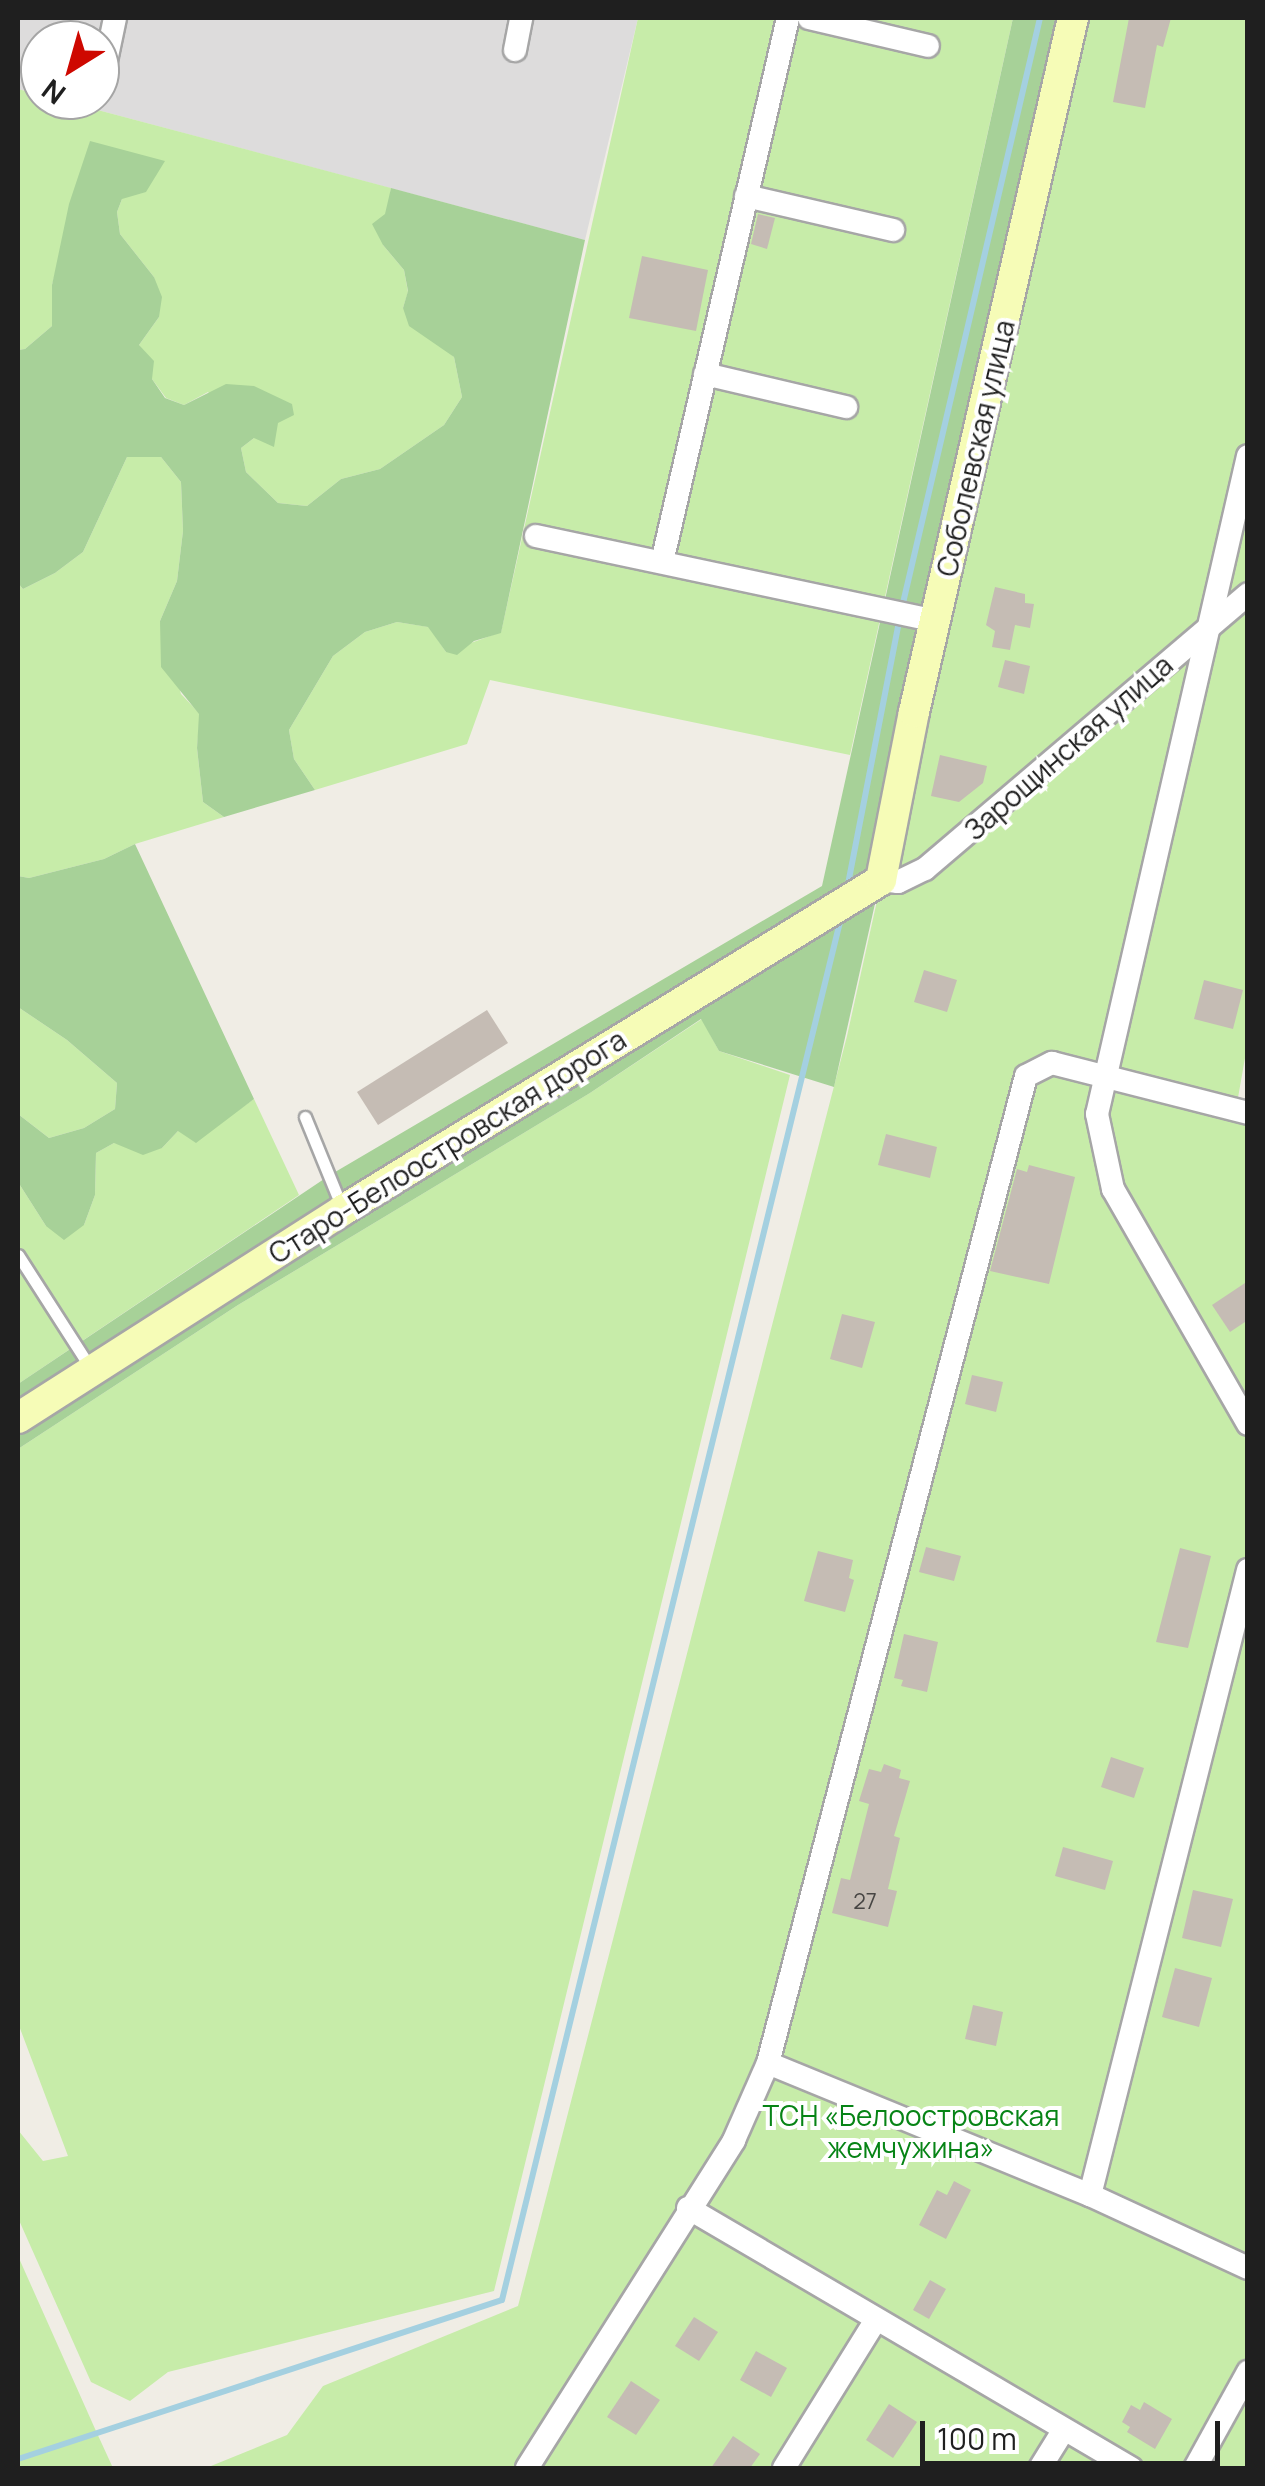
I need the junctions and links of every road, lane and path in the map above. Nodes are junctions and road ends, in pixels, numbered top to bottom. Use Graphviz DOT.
graph roads {
  1 [pos="521,18"];
  2 [pos="788,18"];
  3 [pos="809,18"];
  4 [pos="1074,18"];
  5 [pos="928,46"];
  6 [pos="515,50"];
  7 [pos="746,196"];
  8 [pos="893,230"];
  9 [pos="705,374"];
  10 [pos="846,407"];
  11 [pos="1248,456"];
  12 [pos="536,536"];
  13 [pos="662,562"];
  14 [pos="1248,594"];
  15 [pos="935,621"];
  16 [pos="1210,624"];
  17 [pos="881,880"];
  18 [pos="1104,1075"];
  19 [pos="1248,1113"];
  20 [pos="305,1117"];
  21 [pos="342,1210"];
  22 [pos="18,1256"];
  23 [pos="93,1370"];
  24 [pos="18,1418"];
  25 [pos="1248,1424"];
  26 [pos="1248,1570"];
  27 [pos="768,2063"];
  28 [pos="1090,2195"];
  29 [pos="688,2208"];
  30 [pos="1248,2268"];
  31 [pos="875,2321"];
  32 [pos="1248,2372"];
  33 [pos="1063,2431"];
  34 [pos="526,2468"];
  35 [pos="784,2468"];
  36 [pos="1040,2468"];
  37 [pos="1131,2468"];
  38 [pos="1195,2468"];
  1 -- 6 [label="street"];
  2 -- 7 [label="street"];
  3 -- 5 [label="street"];
  4 -- 15 [label="street, Соболевская улица"];
  7 -- 8 [label="street"];
  7 -- 9 [label="street"];
  9 -- 10 [label="street"];
  9 -- 13 [label="street"];
  11 -- 16 [label="street"];
  12 -- 13 [label="street"];
  13 -- 15 [label="street"];
  14 -- 16 [label="street, Зарощинская улица"];
  15 -- 17 [label="street, Соболевская улица"];
  16 -- 17 [label="street, Зарощинская улица"];
  16 -- 18 [label="street"];
  17 -- 21 [label="street, Старо-Белоостровская дорога"];
  18 -- 19 [label="street"];
  18 -- 25 [label="street"];
  18 -- 27 [label="street"];
  20 -- 21 [label="lane"];
  21 -- 23 [label="street, Старо-Белоостровская дорога"];
  22 -- 23 [label="lane"];
  23 -- 24 [label="street, Старо-Белоостровская дорога"];
  26 -- 28 [label="street"];
  27 -- 28 [label="street"];
  27 -- 29 [label="street"];
  28 -- 30 [label="street"];
  29 -- 31 [label="street"];
  29 -- 34 [label="street"];
  31 -- 33 [label="street"];
  31 -- 35 [label="street"];
  32 -- 38 [label="street"];
  33 -- 36 [label="street"];
  33 -- 37 [label="street"];
}
